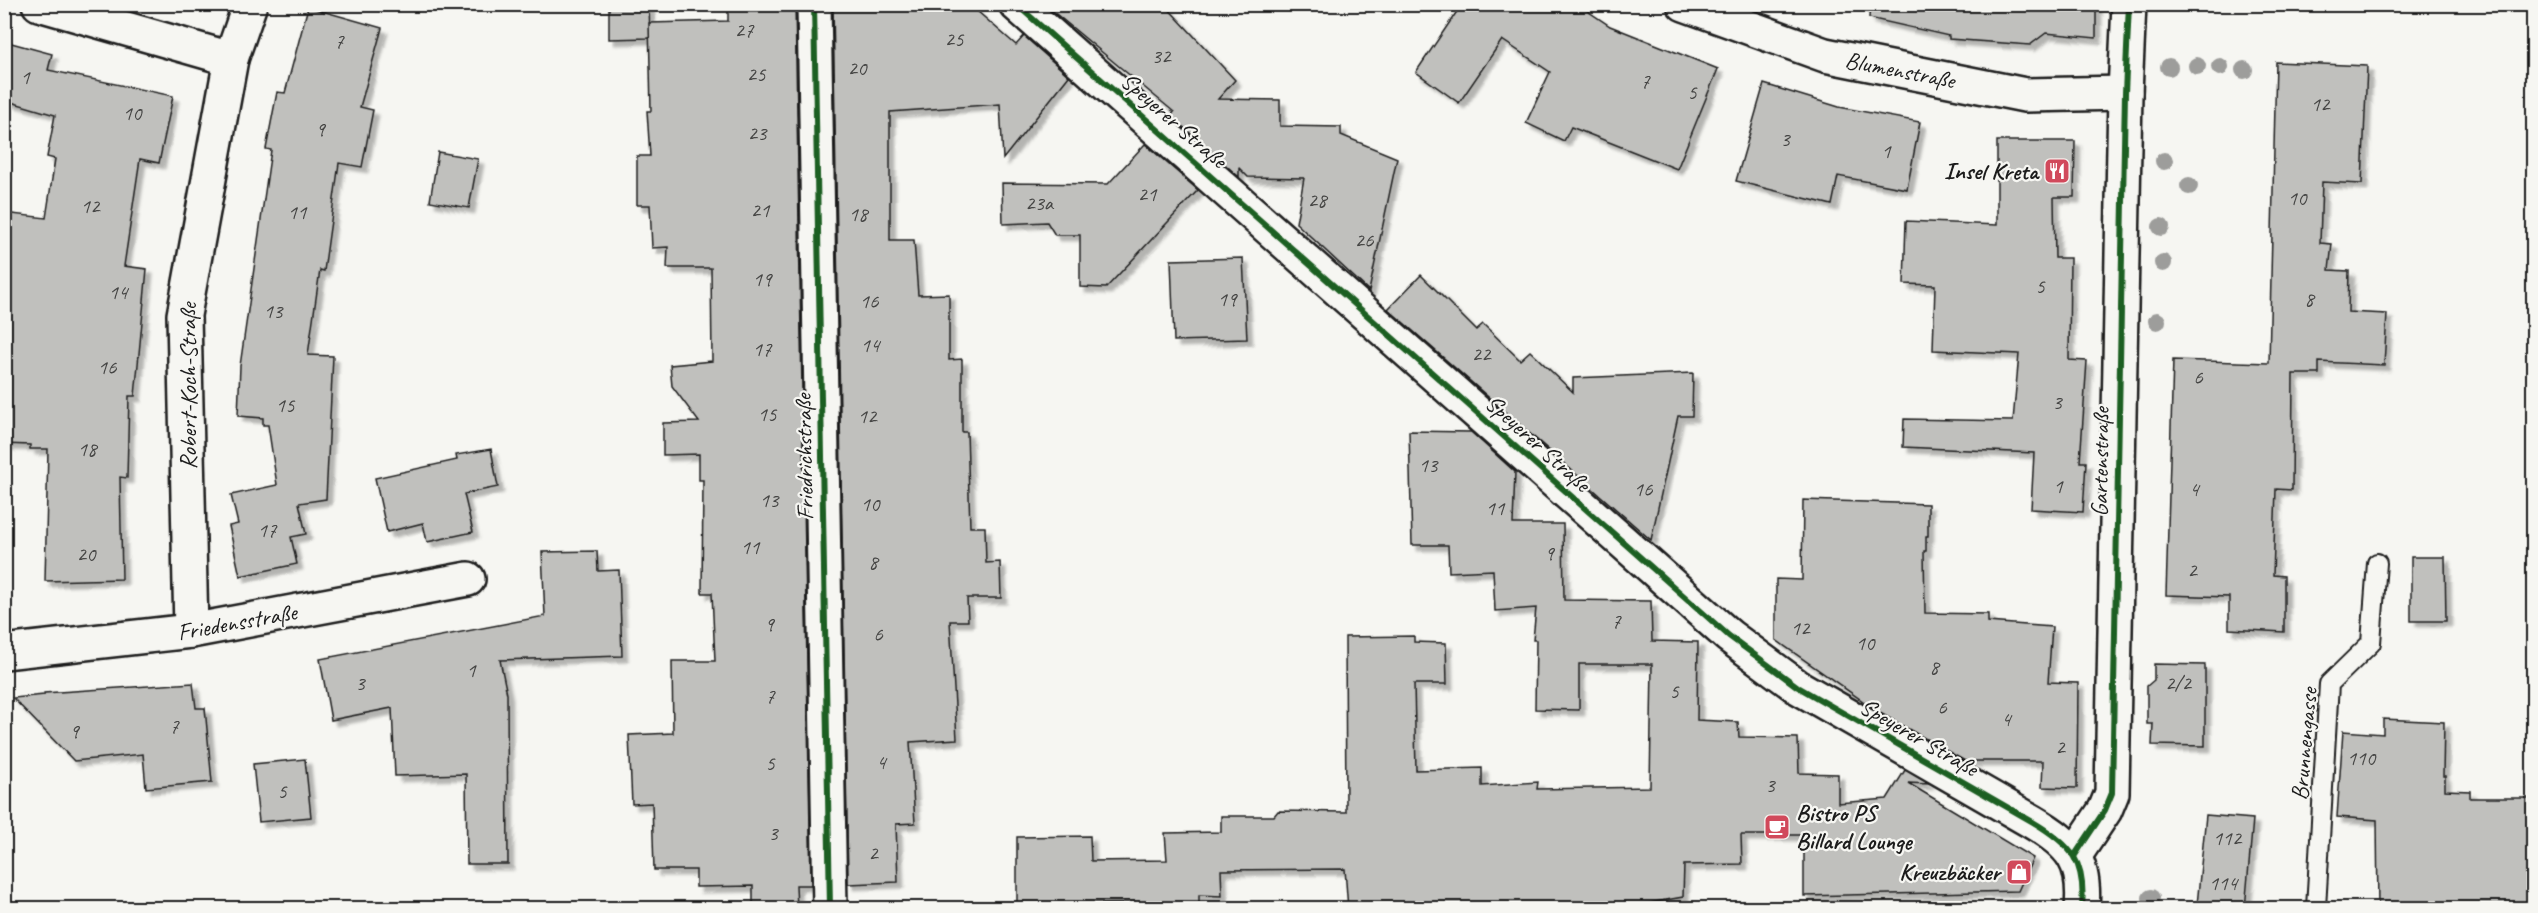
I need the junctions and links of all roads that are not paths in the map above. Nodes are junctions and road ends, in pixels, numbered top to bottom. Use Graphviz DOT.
graph roads {
  1 [pos="39,4"];
  2 [pos="250,4"];
  3 [pos="814,4"];
  4 [pos="1016,4"];
  5 [pos="1684,4"];
  6 [pos="2129,4"];
  7 [pos="231,59"];
  8 [pos="2125,93"];
  9 [pos="2377,563"];
  10 [pos="468,579"];
  11 [pos="191,632"];
  12 [pos="4,652"];
  13 [pos="2074,855"];
  14 [pos="830,909"];
  15 [pos="2082,909"];
  16 [pos="2316,909"];
  1 -- 7 [label="street"];
  2 -- 7 [label="street, Robert-Koch-Straße"];
  3 -- 14 [label="street, Friedrichstraße"];
  4 -- 13 [label="street, Speyerer Straße"];
  5 -- 8 [label="street, Blumenstraße"];
  6 -- 8 [label="street, Gartenstraße"];
  7 -- 11 [label="street, Robert-Koch-Straße"];
  8 -- 13 [label="street, Gartenstraße"];
  9 -- 16 [label="lane, Brunnengasse"];
  10 -- 11 [label="street, Friedensstraße"];
  11 -- 12 [label="street, Friedensstraße"];
  13 -- 15 [label="street"];
}
